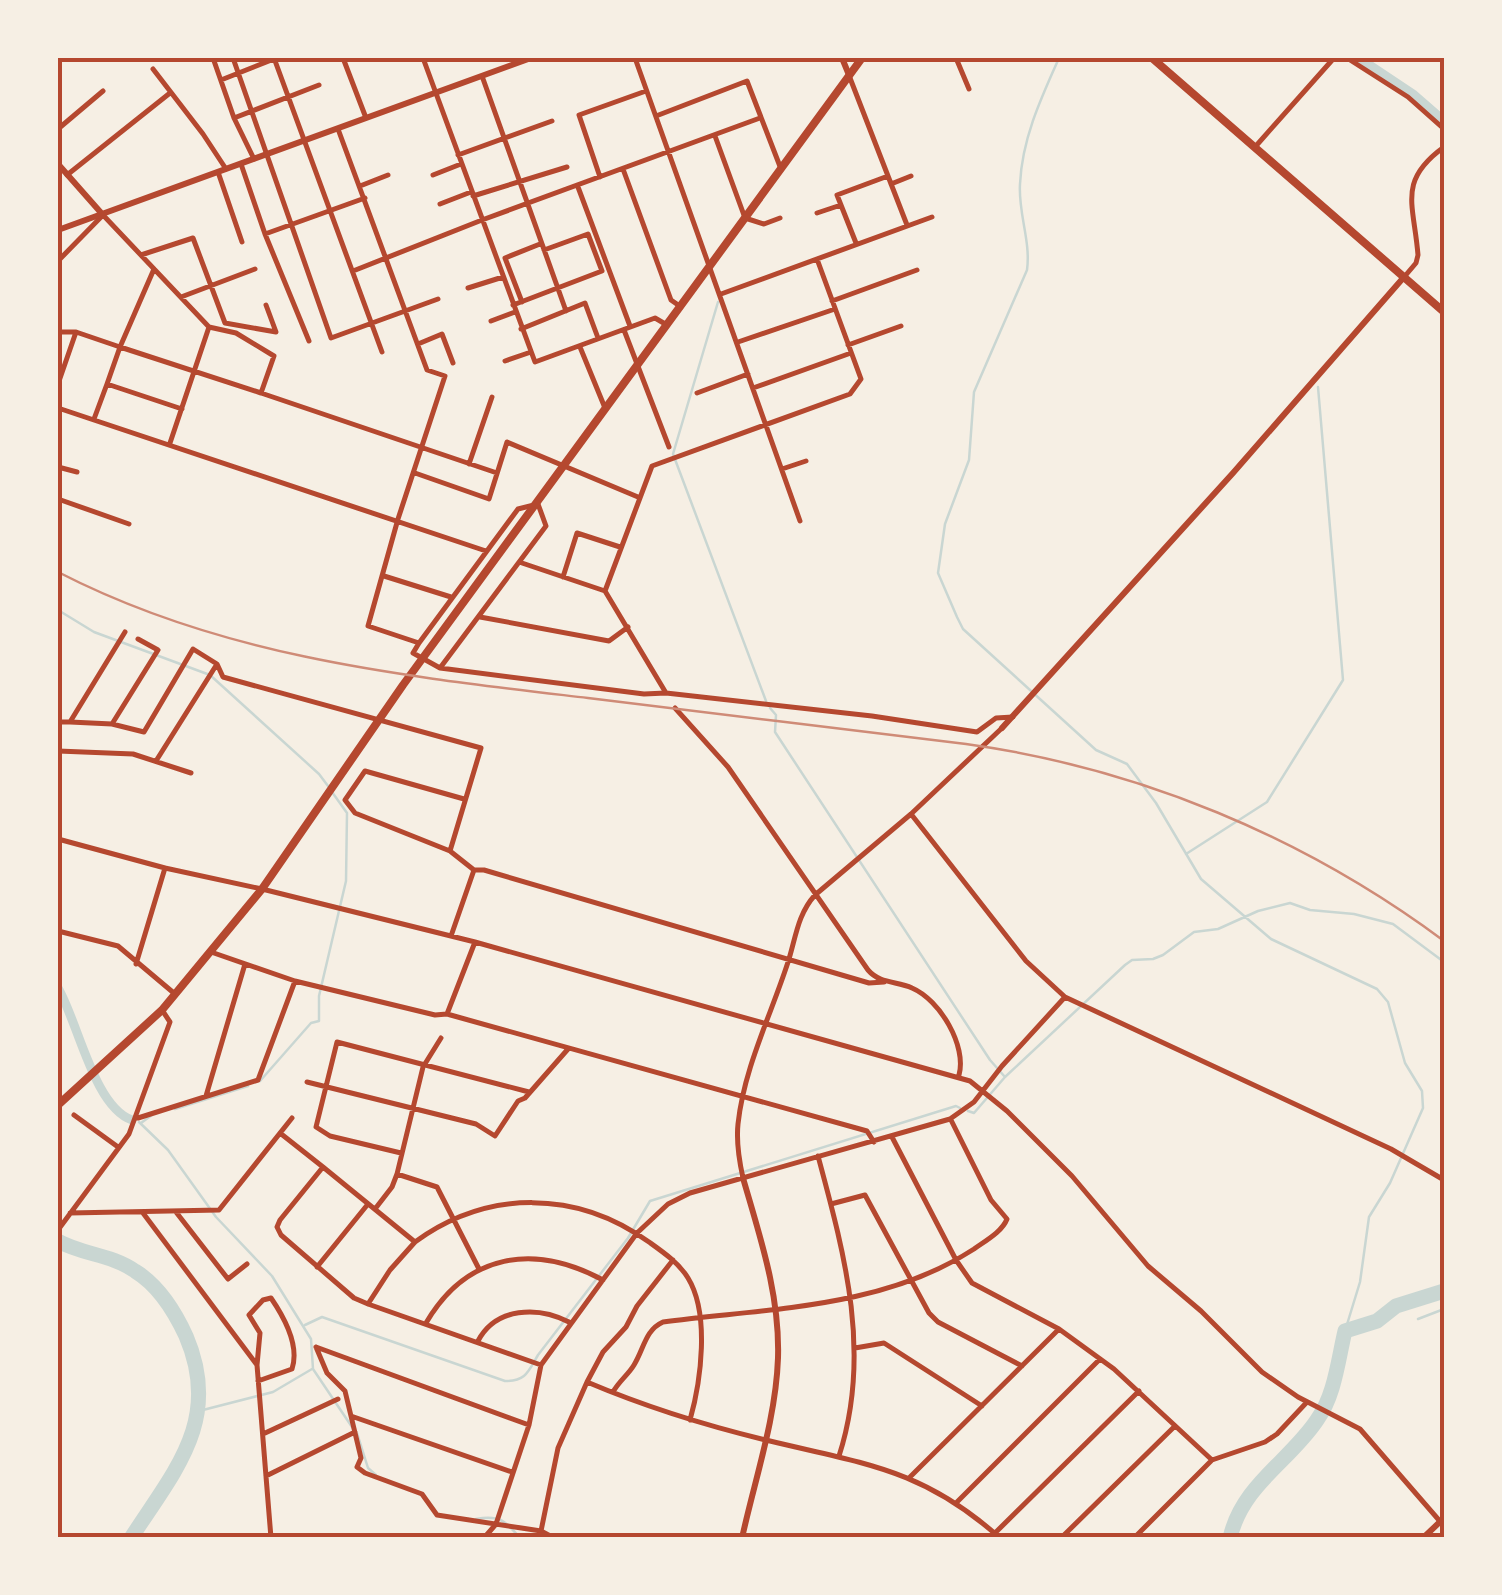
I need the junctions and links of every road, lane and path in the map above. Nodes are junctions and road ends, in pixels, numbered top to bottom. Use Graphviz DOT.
graph roads {
  1 [pos="213,58"];
  2 [pos="233,58"];
  3 [pos="275,58"];
  4 [pos="343,58"];
  5 [pos="423,58"];
  6 [pos="531,58"];
  7 [pos="635,58"];
  8 [pos="842,58"];
  9 [pos="862,58"];
  10 [pos="956,58"];
  11 [pos="1152,58"];
  12 [pos="1334,58"];
  13 [pos="1347,58"];
  14 [pos="153,70"];
  15 [pos="238,71"];
  16 [pos="482,76"];
  17 [pos="848,76"];
  18 [pos="221,80"];
  19 [pos="319,85"];
  20 [pos="969,89"];
  21 [pos="104,91"];
  22 [pos="646,91"];
  23 [pos="170,93"];
  24 [pos="435,93"];
  25 [pos="291,97"];
  26 [pos="252,110"];
  27 [pos="579,115"];
  28 [pos="656,116"];
  29 [pos="234,118"];
  30 [pos="366,118"];
  31 [pos="571,118"];
  32 [pos="760,118"];
  33 [pos="552,121"];
  34 [pos="58,128"];
  35 [pos="338,128"];
  36 [pos="1444,129"];
  37 [pos="715,136"];
  38 [pos="503,139"];
  39 [pos="305,140"];
  40 [pos="1255,146"];
  41 [pos="1444,147"];
  42 [pos="668,152"];
  43 [pos="264,154"];
  44 [pos="458,156"];
  45 [pos="254,159"];
  46 [pos="58,164"];
  47 [pos="241,164"];
  48 [pos="461,164"];
  49 [pos="567,167"];
  50 [pos="623,169"];
  51 [pos="222,170"];
  52 [pos="780,170"];
  53 [pos="66,175"];
  54 [pos="388,175"];
  55 [pos="433,175"];
  56 [pos="911,176"];
  57 [pos="600,177"];
  58 [pos="889,180"];
  59 [pos="518,182"];
  60 [pos="360,186"];
  61 [pos="578,186"];
  62 [pos="472,194"];
  63 [pos="365,198"];
  64 [pos="440,204"];
  65 [pos="526,204"];
  66 [pos="841,205"];
  67 [pos="332,210"];
  68 [pos="817,213"];
  69 [pos="102,216"];
  70 [pos="932,216"];
  71 [pos="745,218"];
  72 [pos="780,218"];
  73 [pos="482,220"];
  74 [pos="291,224"];
  75 [pos="908,225"];
  76 [pos="58,230"];
  77 [pos="265,234"];
  78 [pos="242,242"];
  79 [pos="856,243"];
  80 [pos="542,248"];
  81 [pos="141,255"];
  82 [pos="386,257"];
  83 [pos="817,259"];
  84 [pos="58,262"];
  85 [pos="708,268"];
  86 [pos="154,269"];
  87 [pos="255,269"];
  88 [pos="917,270"];
  89 [pos="353,271"];
  90 [pos="504,276"];
  91 [pos="1404,277"];
  92 [pos="211,286"];
  93 [pos="468,288"];
  94 [pos="558,288"];
  95 [pos="720,294"];
  96 [pos="181,297"];
  97 [pos="438,299"];
  98 [pos="832,301"];
  99 [pos="522,302"];
  100 [pos="266,305"];
  101 [pos="680,307"];
  102 [pos="514,309"];
  103 [pos="834,309"];
  104 [pos="405,311"];
  105 [pos="566,311"];
  106 [pos="1444,312"];
  107 [pos="372,322"];
  108 [pos="492,322"];
  109 [pos="667,325"];
  110 [pos="900,326"];
  111 [pos="209,328"];
  112 [pos="627,328"];
  113 [pos="521,329"];
  114 [pos="58,332"];
  115 [pos="76,332"];
  116 [pos="598,339"];
  117 [pos="309,342"];
  118 [pos="738,343"];
  119 [pos="418,344"];
  120 [pos="120,347"];
  121 [pos="580,347"];
  122 [pos="849,349"];
  123 [pos="382,352"];
  124 [pos="531,352"];
  125 [pos="504,361"];
  126 [pos="453,362"];
  127 [pos="638,367"];
  128 [pos="195,372"];
  129 [pos="748,374"];
  130 [pos="58,384"];
  131 [pos="106,384"];
  132 [pos="753,388"];
  133 [pos="262,393"];
  134 [pos="697,393"];
  135 [pos="492,397"];
  136 [pos="58,408"];
  137 [pos="606,408"];
  138 [pos="182,409"];
  139 [pos="94,418"];
  140 [pos="767,426"];
  141 [pos="170,444"];
  142 [pos="421,446"];
  143 [pos="670,447"];
  144 [pos="806,461"];
  145 [pos="469,464"];
  146 [pos="564,466"];
  147 [pos="58,467"];
  148 [pos="782,469"];
  149 [pos="77,472"];
  150 [pos="415,473"];
  151 [pos="496,474"];
  152 [pos="638,497"];
  153 [pos="58,499"];
  154 [pos="538,504"];
  155 [pos="398,520"];
  156 [pos="800,521"];
  157 [pos="129,524"];
  158 [pos="620,547"];
  159 [pos="486,551"];
  160 [pos="521,563"];
  161 [pos="384,576"];
  162 [pos="562,578"];
  163 [pos="605,592"];
  164 [pos="451,596"];
  165 [pos="480,617"];
  166 [pos="628,628"];
  167 [pos="126,632"];
  168 [pos="138,639"];
  169 [pos="419,642"];
  170 [pos="216,664"];
  171 [pos="440,668"];
  172 [pos="666,693"];
  173 [pos="675,708"];
  174 [pos="1014,717"];
  175 [pos="58,722"];
  176 [pos="70,722"];
  177 [pos="112,724"];
  178 [pos="1002,728"];
  179 [pos="58,750"];
  180 [pos="156,762"];
  181 [pos="192,773"];
  182 [pos="465,799"];
  183 [pos="911,814"];
  184 [pos="58,839"];
  185 [pos="450,851"];
  186 [pos="165,868"];
  187 [pos="474,870"];
  188 [pos="262,888"];
  189 [pos="815,895"];
  190 [pos="58,931"];
  191 [pos="452,936"];
  192 [pos="475,942"];
  193 [pos="212,952"];
  194 [pos="789,960"];
  195 [pos="136,964"];
  196 [pos="245,964"];
  197 [pos="295,982"];
  198 [pos="886,982"];
  199 [pos="175,994"];
  200 [pos="1064,997"];
  201 [pos="162,1010"];
  202 [pos="447,1014"];
  203 [pos="764,1024"];
  204 [pos="441,1038"];
  205 [pos="568,1050"];
  206 [pos="423,1067"];
  207 [pos="959,1076"];
  208 [pos="307,1082"];
  209 [pos="326,1085"];
  210 [pos="984,1091"];
  211 [pos="529,1092"];
  212 [pos="206,1097"];
  213 [pos="744,1098"];
  214 [pos="58,1104"];
  215 [pos="412,1110"];
  216 [pos="74,1115"];
  217 [pos="138,1118"];
  218 [pos="292,1118"];
  219 [pos="950,1120"];
  220 [pos="280,1133"];
  221 [pos="892,1136"];
  222 [pos="874,1142"];
  223 [pos="118,1147"];
  224 [pos="401,1153"];
  225 [pos="818,1156"];
  226 [pos="323,1167"];
  227 [pos="397,1174"];
  228 [pos="743,1178"];
  229 [pos="1444,1180"];
  230 [pos="831,1204"];
  231 [pos="372,1206"];
  232 [pos="176,1212"];
  233 [pos="70,1213"];
  234 [pos="143,1213"];
  235 [pos="453,1218"];
  236 [pos="58,1229"];
  237 [pos="637,1233"];
  238 [pos="416,1242"];
  239 [pos="672,1260"];
  240 [pos="956,1260"];
  241 [pos="247,1264"];
  242 [pos="318,1267"];
  243 [pos="479,1269"];
  244 [pos="603,1280"];
  245 [pos="910,1283"];
  246 [pos="852,1298"];
  247 [pos="368,1304"];
  248 [pos="776,1307"];
  249 [pos="699,1317"];
  250 [pos="569,1322"];
  251 [pos="426,1324"];
  252 [pos="1060,1329"];
  253 [pos="478,1341"];
  254 [pos="855,1348"];
  255 [pos="1100,1359"];
  256 [pos="541,1365"];
  257 [pos="257,1366"];
  258 [pos="1022,1366"];
  259 [pos="258,1381"];
  260 [pos="587,1382"];
  261 [pos="1139,1391"];
  262 [pos="613,1392"];
  263 [pos="338,1399"];
  264 [pos="1307,1402"];
  265 [pos="982,1406"];
  266 [pos="351,1416"];
  267 [pos="690,1420"];
  268 [pos="529,1424"];
  269 [pos="1175,1426"];
  270 [pos="355,1432"];
  271 [pos="263,1434"];
  272 [pos="764,1440"];
  273 [pos="839,1456"];
  274 [pos="1212,1460"];
  275 [pos="512,1472"];
  276 [pos="266,1476"];
  277 [pos="910,1478"];
  278 [pos="956,1503"];
  279 [pos="1443,1522"];
  280 [pos="496,1524"];
  281 [pos="541,1530"];
  282 [pos="1141,1531"];
  283 [pos="998,1535"];
  284 [pos="271,1538"];
  285 [pos="484,1538"];
  286 [pos="554,1538"];
  287 [pos="742,1538"];
  288 [pos="1061,1538"];
  289 [pos="1134,1538"];
  290 [pos="1147,1538"];
  291 [pos="1424,1538"];
  1 -- 18 [label="street"];
  2 -- 15 [label="street"];
  3 -- 15 [label="street"];
  3 -- 25 [label="street"];
  4 -- 30 [label="street"];
  5 -- 24 [label="street"];
  6 -- 16 [label="street"];
  7 -- 22 [label="street"];
  8 -- 17 [label="street"];
  9 -- 17 [label="main road"];
  10 -- 20 [label="street"];
  11 -- 40 [label="main road"];
  12 -- 40 [label="street"];
  13 -- 36 [label="street"];
  14 -- 23 [label="street"];
  15 -- 18 [label="street"];
  15 -- 26 [label="street"];
  16 -- 24 [label="street"];
  16 -- 38 [label="street"];
  17 -- 52 [label="main road"];
  17 -- 58 [label="street"];
  18 -- 29 [label="street"];
  19 -- 25 [label="street"];
  21 -- 34 [label="street"];
  22 -- 27 [label="street"];
  22 -- 28 [label="street"];
  23 -- 51 [label="street"];
  23 -- 53 [label="street"];
  24 -- 30 [label="street"];
  24 -- 44 [label="street"];
  25 -- 26 [label="street"];
  25 -- 39 [label="street"];
  26 -- 29 [label="street"];
  26 -- 43 [label="street"];
  27 -- 31 [label="street"];
  27 -- 57 [label="street"];
  28 -- 32 [label="street"];
  28 -- 42 [label="street"];
  29 -- 45 [label="street"];
  30 -- 35 [label="street"];
  32 -- 37 [label="street"];
  32 -- 52 [label="street"];
  33 -- 38 [label="street"];
  35 -- 39 [label="street"];
  35 -- 60 [label="street"];
  37 -- 42 [label="street"];
  37 -- 71 [label="street"];
  38 -- 44 [label="street"];
  38 -- 59 [label="street"];
  39 -- 43 [label="street"];
  39 -- 67 [label="street"];
  40 -- 91 [label="main road"];
  41 -- 91 [label="street"];
  42 -- 50 [label="street"];
  42 -- 85 [label="street"];
  43 -- 45 [label="street"];
  43 -- 74 [label="street"];
  44 -- 48 [label="street"];
  45 -- 47 [label="street"];
  46 -- 53 [label="street"];
  47 -- 51 [label="street"];
  47 -- 77 [label="street"];
  48 -- 55 [label="street"];
  48 -- 62 [label="street"];
  49 -- 59 [label="street"];
  50 -- 57 [label="street"];
  50 -- 101 [label="street"];
  51 -- 69 [label="street"];
  51 -- 78 [label="street"];
  52 -- 71 [label="main road"];
  53 -- 69 [label="street"];
  54 -- 60 [label="street"];
  56 -- 58 [label="street"];
  57 -- 61 [label="street"];
  58 -- 66 [label="street"];
  58 -- 75 [label="street"];
  59 -- 62 [label="street"];
  59 -- 65 [label="street"];
  60 -- 63 [label="street"];
  61 -- 65 [label="street"];
  61 -- 112 [label="street"];
  62 -- 64 [label="street"];
  62 -- 73 [label="street"];
  63 -- 67 [label="street"];
  63 -- 82 [label="street"];
  65 -- 73 [label="street"];
  65 -- 80 [label="street"];
  66 -- 68 [label="street"];
  66 -- 79 [label="street"];
  67 -- 74 [label="street"];
  67 -- 89 [label="street"];
  69 -- 76 [label="street"];
  69 -- 81 [label="street"];
  69 -- 84 [label="street"];
  70 -- 75 [label="street"];
  71 -- 72 [label="street"];
  71 -- 85 [label="main road"];
  73 -- 82 [label="street"];
  73 -- 90 [label="street"];
  74 -- 77 [label="street"];
  74 -- 107 [label="street"];
  75 -- 79 [label="street"];
  77 -- 117 [label="street"];
  79 -- 83 [label="street"];
  80 -- 94 [label="street"];
  80 -- 94 [label="street"];
  80 -- 99 [label="street"];
  81 -- 86 [label="street"];
  81 -- 92 [label="street"];
  82 -- 89 [label="street"];
  82 -- 104 [label="street"];
  83 -- 95 [label="street"];
  83 -- 98 [label="street"];
  85 -- 95 [label="street"];
  85 -- 101 [label="main road"];
  86 -- 96 [label="street"];
  86 -- 120 [label="street"];
  87 -- 92 [label="street"];
  88 -- 98 [label="street"];
  89 -- 107 [label="street"];
  90 -- 93 [label="street"];
  90 -- 102 [label="street"];
  91 -- 106 [label="main road"];
  91 -- 174 [label="street"];
  92 -- 96 [label="street"];
  92 -- 100 [label="street"];
  94 -- 99 [label="street"];
  94 -- 105 [label="street"];
  95 -- 118 [label="street"];
  96 -- 111 [label="street"];
  97 -- 104 [label="street"];
  98 -- 103 [label="street"];
  99 -- 102 [label="street"];
  101 -- 109 [label="main road"];
  102 -- 108 [label="street"];
  102 -- 113 [label="street"];
  103 -- 118 [label="street"];
  103 -- 122 [label="street"];
  104 -- 107 [label="street"];
  104 -- 119 [label="street"];
  105 -- 113 [label="street"];
  105 -- 116 [label="street"];
  107 -- 123 [label="street"];
  109 -- 112 [label="street"];
  109 -- 127 [label="main road"];
  110 -- 122 [label="street"];
  111 -- 128 [label="street"];
  111 -- 133 [label="street"];
  112 -- 116 [label="street"];
  112 -- 127 [label="street"];
  113 -- 124 [label="street"];
  114 -- 115 [label="street"];
  115 -- 120 [label="street"];
  115 -- 130 [label="street"];
  116 -- 121 [label="street"];
  118 -- 129 [label="street"];
  119 -- 126 [label="street"];
  119 -- 142 [label="street"];
  120 -- 128 [label="street"];
  120 -- 131 [label="street"];
  121 -- 124 [label="street"];
  121 -- 137 [label="street"];
  122 -- 132 [label="street"];
  122 -- 140 [label="street"];
  124 -- 125 [label="street"];
  127 -- 137 [label="main road"];
  127 -- 143 [label="street"];
  128 -- 133 [label="street"];
  128 -- 138 [label="street"];
  129 -- 132 [label="street"];
  129 -- 134 [label="street"];
  131 -- 138 [label="street"];
  131 -- 139 [label="street"];
  132 -- 140 [label="street"];
  133 -- 142 [label="street"];
  135 -- 145 [label="street"];
  136 -- 139 [label="street"];
  137 -- 146 [label="main road"];
  138 -- 141 [label="street"];
  139 -- 141 [label="street"];
  140 -- 148 [label="street"];
  140 -- 152 [label="street"];
  141 -- 155 [label="street"];
  142 -- 145 [label="street"];
  142 -- 150 [label="street"];
  144 -- 148 [label="street"];
  145 -- 151 [label="street"];
  146 -- 151 [label="street"];
  146 -- 152 [label="street"];
  146 -- 154 [label="main road"];
  147 -- 149 [label="street"];
  148 -- 156 [label="street"];
  150 -- 151 [label="street"];
  150 -- 155 [label="street"];
  152 -- 158 [label="street"];
  153 -- 157 [label="street"];
  154 -- 159 [label="street"];
  154 -- 160 [label="street"];
  154 -- 188 [label="main road"];
  155 -- 159 [label="street"];
  155 -- 161 [label="street"];
  158 -- 162 [label="street"];
  158 -- 163 [label="street"];
  159 -- 164 [label="street"];
  160 -- 162 [label="street"];
  160 -- 165 [label="street"];
  161 -- 164 [label="street"];
  161 -- 169 [label="street"];
  162 -- 163 [label="street"];
  163 -- 166 [label="street"];
  164 -- 169 [label="street"];
  165 -- 166 [label="street"];
  165 -- 171 [label="street"];
  166 -- 172 [label="street"];
  167 -- 176 [label="street"];
  168 -- 177 [label="street"];
  169 -- 171 [label="street"];
  170 -- 177 [label="street"];
  170 -- 180 [label="street"];
  170 -- 182 [label="street"];
  171 -- 172 [label="street"];
  172 -- 174 [label="street"];
  173 -- 189 [label="street"];
  174 -- 178 [label="street"];
  175 -- 176 [label="street"];
  176 -- 177 [label="street"];
  178 -- 183 [label="street"];
  179 -- 180 [label="street"];
  180 -- 181 [label="street"];
  182 -- 185 [label="street"];
  182 -- 185 [label="street"];
  183 -- 189 [label="street"];
  183 -- 200 [label="street"];
  184 -- 186 [label="street"];
  185 -- 187 [label="street"];
  186 -- 188 [label="street"];
  186 -- 195 [label="street"];
  187 -- 191 [label="street"];
  187 -- 194 [label="street"];
  188 -- 191 [label="street"];
  188 -- 193 [label="main road"];
  189 -- 194 [label="street"];
  189 -- 198 [label="street"];
  190 -- 195 [label="street"];
  191 -- 192 [label="street"];
  192 -- 202 [label="street"];
  192 -- 203 [label="street"];
  193 -- 196 [label="street"];
  193 -- 199 [label="main road"];
  194 -- 198 [label="street"];
  194 -- 203 [label="street"];
  195 -- 199 [label="street"];
  196 -- 197 [label="street"];
  196 -- 212 [label="street"];
  197 -- 202 [label="street"];
  197 -- 212 [label="street"];
  198 -- 207 [label="street"];
  199 -- 201 [label="main road"];
  200 -- 210 [label="street"];
  200 -- 229 [label="street"];
  201 -- 214 [label="main road"];
  201 -- 217 [label="street"];
  202 -- 205 [label="street"];
  203 -- 207 [label="street"];
  203 -- 213 [label="street"];
  204 -- 206 [label="street"];
  205 -- 211 [label="street"];
  205 -- 213 [label="street"];
  206 -- 209 [label="street"];
  206 -- 211 [label="street"];
  206 -- 215 [label="street"];
  207 -- 210 [label="street"];
  208 -- 209 [label="street"];
  209 -- 215 [label="street"];
  209 -- 224 [label="street"];
  210 -- 219 [label="street"];
  210 -- 264 [label="street"];
  211 -- 215 [label="street"];
  212 -- 217 [label="street"];
  213 -- 222 [label="street"];
  213 -- 228 [label="street"];
  215 -- 224 [label="street"];
  216 -- 223 [label="street"];
  217 -- 223 [label="street"];
  218 -- 220 [label="street"];
  219 -- 221 [label="street"];
  219 -- 240 [label="street"];
  220 -- 226 [label="street"];
  220 -- 232 [label="street"];
  221 -- 222 [label="street"];
  221 -- 240 [label="street"];
  222 -- 225 [label="street"];
  223 -- 233 [label="street"];
  224 -- 227 [label="street"];
  225 -- 228 [label="street"];
  225 -- 230 [label="street"];
  226 -- 231 [label="street"];
  226 -- 242 [label="street"];
  227 -- 231 [label="street"];
  227 -- 235 [label="street"];
  228 -- 237 [label="street"];
  228 -- 248 [label="street"];
  230 -- 245 [label="street"];
  230 -- 246 [label="street"];
  231 -- 238 [label="street"];
  231 -- 242 [label="street"];
  232 -- 234 [label="street"];
  232 -- 241 [label="street"];
  233 -- 234 [label="street"];
  233 -- 236 [label="street"];
  234 -- 257 [label="street"];
  235 -- 237 [label="street"];
  235 -- 238 [label="street"];
  235 -- 243 [label="street"];
  237 -- 239 [label="street"];
  237 -- 244 [label="street"];
  238 -- 247 [label="street"];
  239 -- 249 [label="street"];
  239 -- 260 [label="street"];
  240 -- 245 [label="street"];
  240 -- 252 [label="street"];
  242 -- 247 [label="street"];
  243 -- 244 [label="street"];
  243 -- 251 [label="street"];
  244 -- 250 [label="street"];
  245 -- 246 [label="street"];
  245 -- 258 [label="street"];
  246 -- 248 [label="street"];
  246 -- 254 [label="street"];
  247 -- 251 [label="street"];
  248 -- 249 [label="street"];
  248 -- 272 [label="street"];
  249 -- 262 [label="street"];
  249 -- 267 [label="street"];
  250 -- 253 [label="street"];
  250 -- 256 [label="street"];
  251 -- 253 [label="street"];
  252 -- 255 [label="street"];
  252 -- 258 [label="street"];
  253 -- 256 [label="street"];
  254 -- 265 [label="street"];
  254 -- 273 [label="street"];
  255 -- 261 [label="street"];
  255 -- 278 [label="street"];
  256 -- 268 [label="street"];
  257 -- 259 [label="street"];
  257 -- 259 [label="street"];
  258 -- 265 [label="street"];
  259 -- 271 [label="street"];
  260 -- 262 [label="street"];
  260 -- 281 [label="street"];
  261 -- 269 [label="street"];
  261 -- 283 [label="street"];
  262 -- 267 [label="street"];
  263 -- 271 [label="street"];
  264 -- 274 [label="street"];
  264 -- 279 [label="street"];
  265 -- 277 [label="street"];
  266 -- 268 [label="street"];
  266 -- 270 [label="street"];
  266 -- 275 [label="street"];
  267 -- 272 [label="street"];
  268 -- 275 [label="street"];
  269 -- 274 [label="street"];
  269 -- 288 [label="street"];
  270 -- 276 [label="street"];
  270 -- 280 [label="street"];
  271 -- 276 [label="street"];
  272 -- 273 [label="street"];
  272 -- 287 [label="street"];
  273 -- 277 [label="street"];
  274 -- 282 [label="street"];
  275 -- 280 [label="street"];
  276 -- 284 [label="street"];
  277 -- 278 [label="street"];
  278 -- 283 [label="street"];
  279 -- 291 [label="street"];
  280 -- 281 [label="street"];
  280 -- 285 [label="street"];
  281 -- 286 [label="street"];
  282 -- 289 [label="street"];
  282 -- 290 [label="street"];
}
